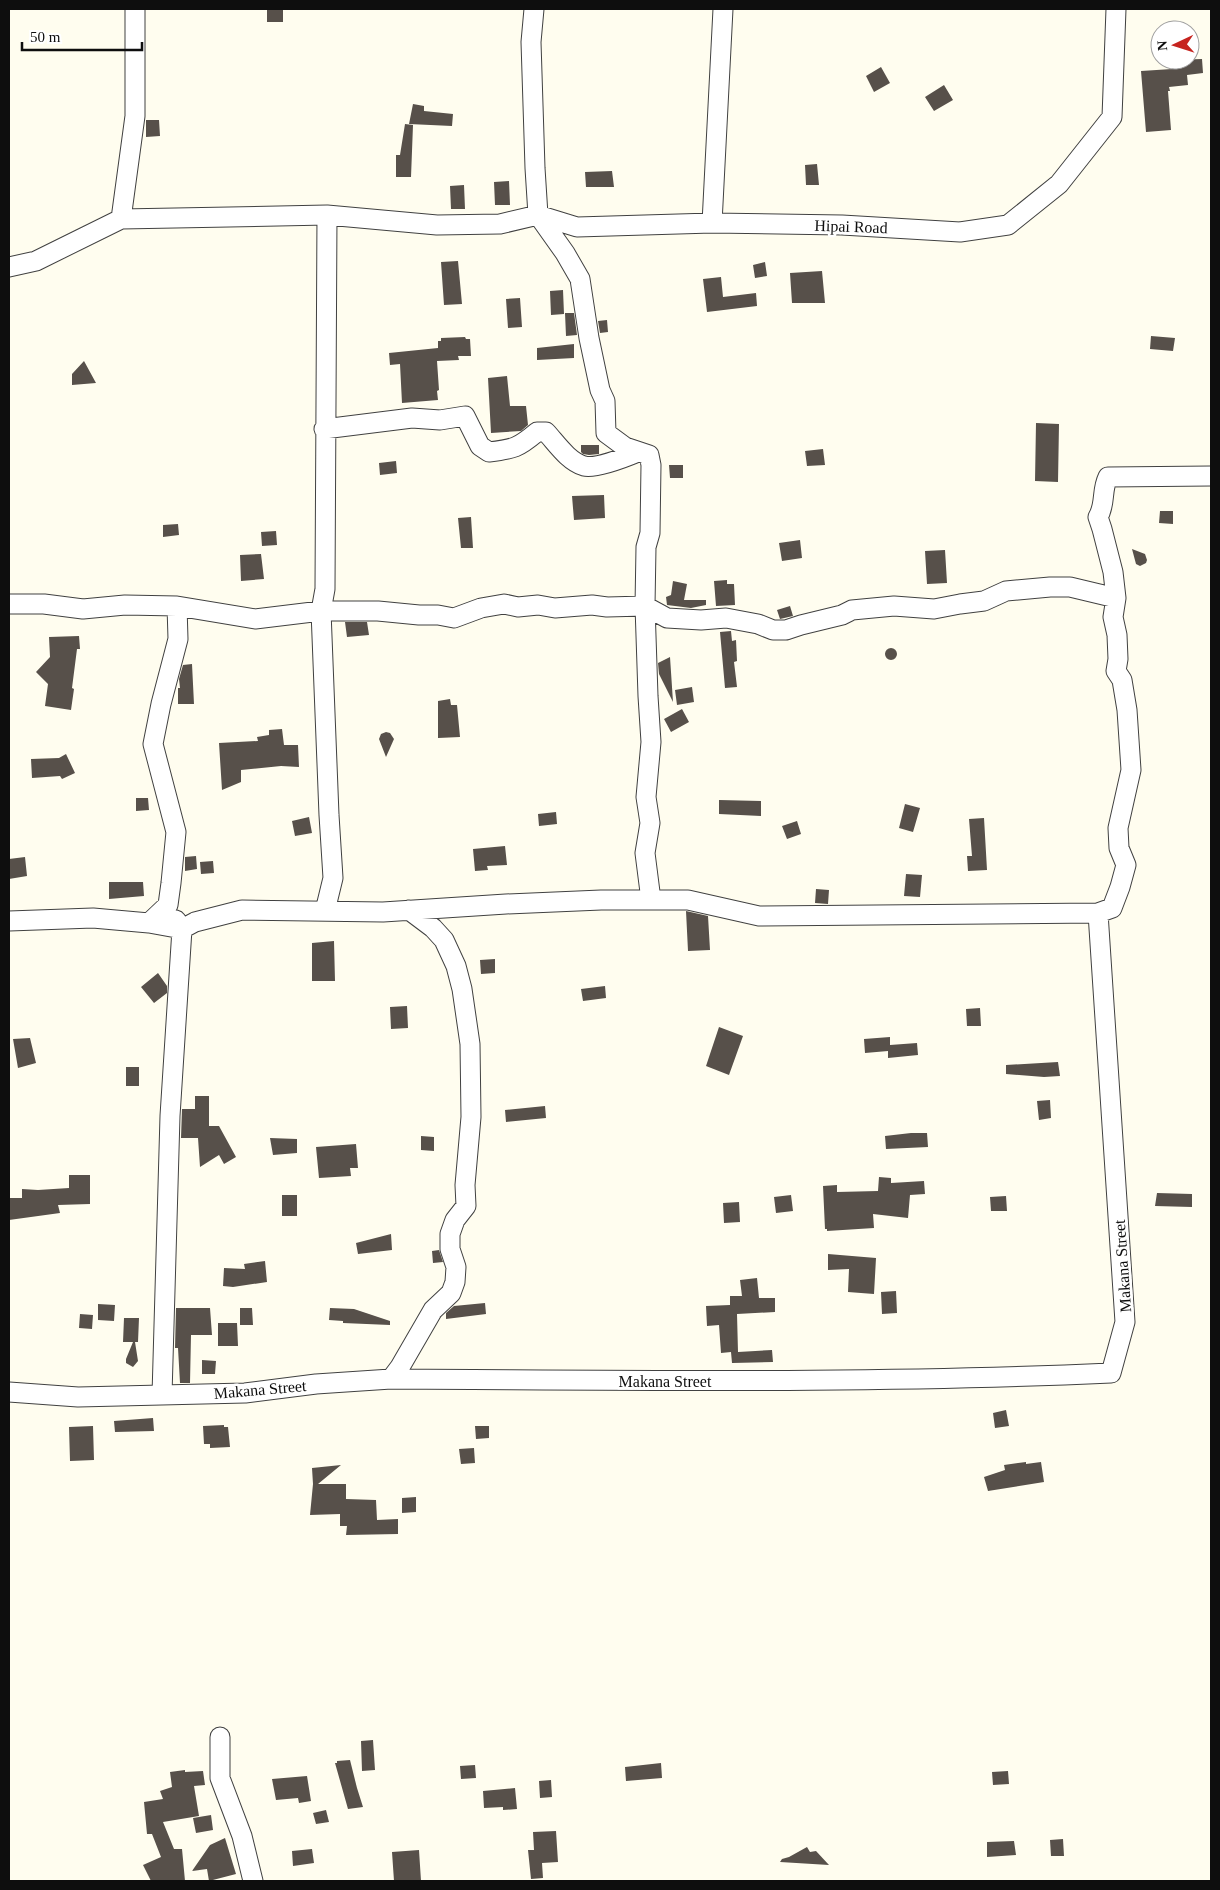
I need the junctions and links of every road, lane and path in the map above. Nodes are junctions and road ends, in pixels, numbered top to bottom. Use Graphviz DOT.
graph roads {
  1 [pos="135,9"];
  2 [pos="534,9"];
  3 [pos="723,9"];
  4 [pos="1116,9"];
  5 [pos="538,214"];
  6 [pos="327,215"];
  7 [pos="121,219"];
  8 [pos="712,223"];
  9 [pos="9,267"];
  10 [pos="324,429"];
  11 [pos="638,452"];
  12 [pos="1211,476"];
  13 [pos="1116,598"];
  14 [pos="9,604"];
  15 [pos="177,606"];
  16 [pos="645,606"];
  17 [pos="321,611"];
  18 [pos="651,900"];
  19 [pos="168,905"];
  20 [pos="409,910"];
  21 [pos="325,911"];
  22 [pos="1098,913"];
  23 [pos="9,921"];
  24 [pos="149,923"];
  25 [pos="182,929"];
  26 [pos="391,1380"];
  27 [pos="9,1392"];
  28 [pos="162,1396"];
  29 [pos="220,1737"];
  30 [pos="253,1881"];
  1 -- 7 [label="street"];
  2 -- 5 [label="street"];
  3 -- 8 [label="street"];
  4 -- 8 [label="street, Hipai Road"];
  5 -- 6 [label="street"];
  5 -- 8 [label="street, Hipai Road"];
  5 -- 11 [label="street"];
  6 -- 7 [label="street"];
  6 -- 10 [label="street"];
  7 -- 9 [label="street"];
  10 -- 11 [label="street"];
  10 -- 17 [label="street"];
  11 -- 16 [label="street"];
  12 -- 13 [label="street"];
  13 -- 16 [label="street"];
  13 -- 22 [label="street"];
  14 -- 15 [label="street"];
  15 -- 17 [label="street"];
  15 -- 19 [label="street"];
  16 -- 17 [label="street"];
  16 -- 18 [label="street"];
  17 -- 21 [label="street"];
  18 -- 20 [label="street"];
  18 -- 22 [label="street"];
  19 -- 24 [label="street"];
  19 -- 25 [label="street"];
  20 -- 21 [label="street"];
  20 -- 26 [label="street"];
  21 -- 25 [label="street"];
  22 -- 26 [label="street, Makana Street"];
  23 -- 24 [label="street"];
  24 -- 25 [label="street"];
  25 -- 28 [label="street"];
  26 -- 28 [label="street, Makana Street"];
  27 -- 28 [label="street, Makana Street"];
  29 -- 30 [label="street"];
}
